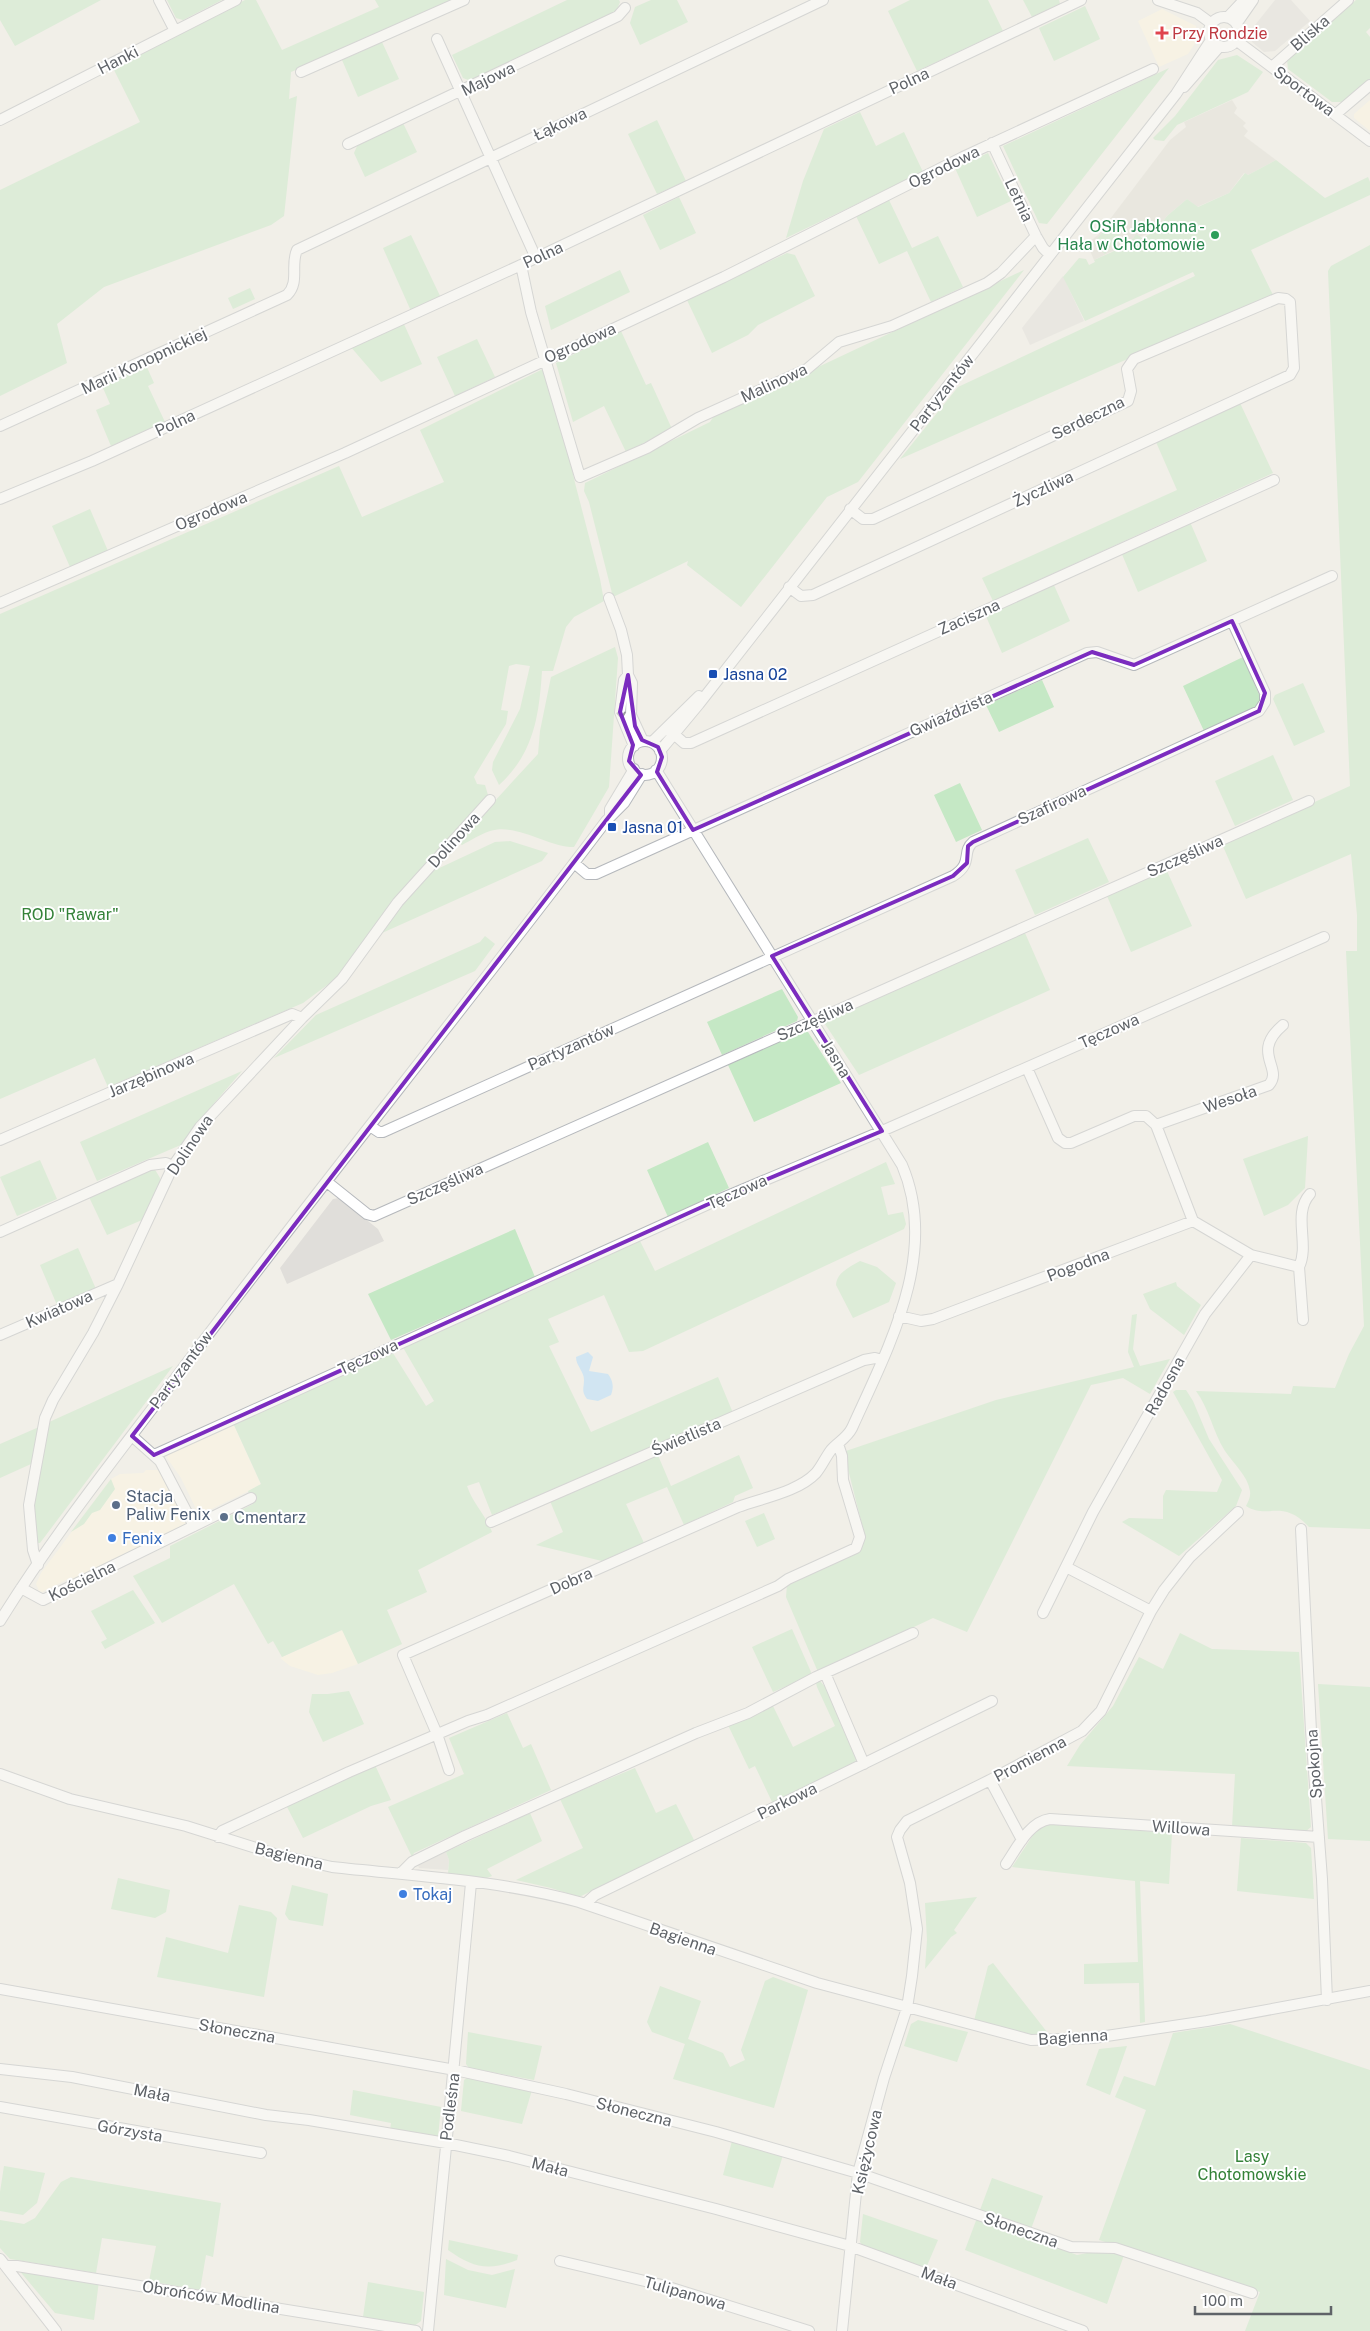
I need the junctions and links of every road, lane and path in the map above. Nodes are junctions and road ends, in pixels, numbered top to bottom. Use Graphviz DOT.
graph roads {
  1 [pos="159,0"];
  2 [pos="236,0"];
  3 [pos="464,0"];
  4 [pos="823,0"];
  5 [pos="1081,0"];
  6 [pos="1158,0"];
  7 [pos="1244,0"];
  8 [pos="1253,0"];
  9 [pos="1348,0"];
  10 [pos="625,8"];
  11 [pos="1233,20"];
  12 [pos="1212,24"];
  13 [pos="175,31"];
  14 [pos="437,39"];
  15 [pos="1237,41"];
  16 [pos="1216,43"];
  17 [pos="1272,67"];
  18 [pos="1153,69"];
  19 [pos="302,72"];
  20 [pos="1370,85"];
  21 [pos="462,92"];
  22 [pos="1336,114"];
  23 [pos="0,120"];
  24 [pos="1370,141"];
  25 [pos="992,143"];
  26 [pos="348,144"];
  27 [pos="491,156"];
  28 [pos="1036,236"];
  29 [pos="1050,255"];
  30 [pos="536,258"];
  31 [pos="521,265"];
  32 [pos="287,295"];
  33 [pos="544,359"];
  34 [pos="1294,368"];
  35 [pos="0,426"];
  36 [pos="1274,480"];
  37 [pos="0,499"];
  38 [pos="850,510"];
  39 [pos="1332,576"];
  40 [pos="789,587"];
  41 [pos="609,598"];
  42 [pos="0,603"];
  43 [pos="1232,621"];
  44 [pos="671,731"];
  45 [pos="643,743"];
  46 [pos="660,750"];
  47 [pos="656,770"];
  48 [pos="638,772"];
  49 [pos="490,800"];
  50 [pos="1309,800"];
  51 [pos="693,830"];
  52 [pos="574,864"];
  53 [pos="1324,937"];
  54 [pos="772,956"];
  55 [pos="302,1018"];
  56 [pos="812,1021"];
  57 [pos="1283,1026"];
  58 [pos="1027,1068"];
  59 [pos="1156,1125"];
  60 [pos="370,1126"];
  61 [pos="882,1131"];
  62 [pos="0,1140"];
  63 [pos="173,1166"];
  64 [pos="327,1182"];
  65 [pos="1310,1194"];
  66 [pos="1193,1221"];
  67 [pos="0,1232"];
  68 [pos="1251,1255"];
  69 [pos="1299,1267"];
  70 [pos="118,1284"];
  71 [pos="899,1316"];
  72 [pos="1303,1320"];
  73 [pos="0,1335"];
  74 [pos="882,1360"];
  75 [pos="132,1436"];
  76 [pos="838,1444"];
  77 [pos="154,1455"];
  78 [pos="250,1498"];
  79 [pos="1238,1512"];
  80 [pos="491,1522"];
  81 [pos="194,1526"];
  82 [pos="1301,1529"];
  83 [pos="38,1565"];
  84 [pos="1066,1567"];
  85 [pos="21,1588"];
  86 [pos="1151,1611"];
  87 [pos="1043,1613"];
  88 [pos="0,1621"];
  89 [pos="913,1632"];
  90 [pos="825,1673"];
  91 [pos="992,1700"];
  92 [pos="437,1734"];
  93 [pos="864,1764"];
  94 [pos="449,1770"];
  95 [pos="0,1774"];
  96 [pos="990,1780"];
  97 [pos="1319,1837"];
  98 [pos="218,1838"];
  99 [pos="1022,1840"];
  100 [pos="1006,1864"];
  101 [pos="400,1874"];
  102 [pos="471,1883"];
  103 [pos="585,1904"];
  104 [pos="0,1990"];
  105 [pos="1370,1991"];
  106 [pos="1326,2000"];
  107 [pos="908,2008"];
  108 [pos="0,2069"];
  109 [pos="455,2070"];
  110 [pos="0,2107"];
  111 [pos="446,2143"];
  112 [pos="261,2153"];
  113 [pos="858,2173"];
  114 [pos="850,2246"];
  115 [pos="560,2260"];
  116 [pos="3,2262"];
  117 [pos="1252,2293"];
  118 [pos="56,2331"];
  119 [pos="416,2331"];
  120 [pos="428,2331"];
  121 [pos="809,2331"];
  122 [pos="842,2331"];
  123 [pos="1083,2331"];
  1 -- 13 [label="street"];
  2 -- 13 [label="street, Hanki"];
  3 -- 19 [label="street"];
  4 -- 27 [label="street, Łąkowa"];
  5 -- 30 [label="street, Polna"];
  6 -- 12 [label="street"];
  7 -- 11 [label="street"];
  8 -- 11 [label="street"];
  9 -- 17 [label="street, Bliska"];
  10 -- 21 [label="street, Majowa"];
  11 -- 12 [label="street"];
  11 -- 15 [label="street"];
  12 -- 16 [label="street"];
  13 -- 23 [label="street, Hanki"];
  14 -- 21 [label="street"];
  15 -- 16 [label="street"];
  15 -- 17 [label="street, Sportowa"];
  16 -- 29 [label="street, Partyzantów"];
  17 -- 22 [label="street, Sportowa"];
  18 -- 25 [label="street, Ogrodowa"];
  20 -- 22 [label="street"];
  21 -- 26 [label="street, Majowa"];
  21 -- 27 [label="street"];
  22 -- 24 [label="street, Sportowa"];
  25 -- 28 [label="street, Letnia"];
  25 -- 33 [label="street, Ogrodowa"];
  27 -- 30 [label="street"];
  27 -- 32 [label="street, Łąkowa"];
  28 -- 29 [label="street, Letnia"];
  28 -- 33 [label="street, Malinowa"];
  29 -- 38 [label="street, Partyzantów"];
  30 -- 31 [label="street, Polna"];
  31 -- 33 [label="street"];
  31 -- 37 [label="street, Polna"];
  32 -- 35 [label="street, Marii Konopnickiej"];
  33 -- 42 [label="street, Ogrodowa"];
  34 -- 38 [label="street, Serdeczna"];
  34 -- 40 [label="street, Życzliwa"];
  36 -- 44 [label="street, Zaciszna"];
  38 -- 40 [label="street, Partyzantów"];
  39 -- 43 [label="street, Gwiaździsta"];
  40 -- 44 [label="street, Partyzantów"];
  41 -- 45 [label="street"];
  43 -- 51 [label="street, Gwiaździsta"];
  43 -- 54 [label="street, Szafirowa"];
  44 -- 45 [label="street, Partyzantów"];
  44 -- 46 [label="street, Partyzantów"];
  45 -- 46 [label="street"];
  45 -- 48 [label="street"];
  46 -- 47 [label="street"];
  47 -- 48 [label="street"];
  47 -- 51 [label="street, Jasna"];
  48 -- 52 [label="street, Partyzantów"];
  49 -- 55 [label="street, Dolinowa"];
  50 -- 56 [label="street, Szczęśliwa"];
  51 -- 52 [label="street, Gwiaździsta"];
  51 -- 54 [label="street, Jasna"];
  52 -- 60 [label="street, Partyzantów"];
  53 -- 58 [label="street, Tęczowa"];
  54 -- 56 [label="street, Jasna"];
  54 -- 60 [label="street, Partyzantów"];
  55 -- 62 [label="street, Jarzębinowa"];
  55 -- 63 [label="street, Dolinowa"];
  56 -- 61 [label="street, Jasna"];
  56 -- 64 [label="street, Szczęśliwa"];
  57 -- 59 [label="street, Wesoła"];
  58 -- 59 [label="street"];
  58 -- 61 [label="street, Tęczowa"];
  59 -- 66 [label="street"];
  60 -- 64 [label="street, Partyzantów"];
  61 -- 71 [label="street, Jasna"];
  61 -- 77 [label="street, Tęczowa"];
  63 -- 67 [label="street"];
  63 -- 70 [label="street, Dolinowa"];
  64 -- 75 [label="street, Partyzantów"];
  65 -- 69 [label="street"];
  66 -- 68 [label="street"];
  66 -- 71 [label="street, Pogodna"];
  68 -- 69 [label="street"];
  68 -- 84 [label="street, Radosna"];
  69 -- 72 [label="street"];
  70 -- 73 [label="street, Kwiatowa"];
  70 -- 83 [label="street, Dolinowa"];
  71 -- 74 [label="street, Jasna"];
  74 -- 76 [label="street, Jasna"];
  74 -- 80 [label="street, Świetlista"];
  75 -- 77 [label="street"];
  75 -- 83 [label="street, Partyzantów"];
  76 -- 92 [label="street"];
  76 -- 92 [label="street, Dobra"];
  77 -- 81 [label="street"];
  78 -- 81 [label="street, Kościelna"];
  79 -- 86 [label="street, Promienna"];
  81 -- 85 [label="street, Kościelna"];
  82 -- 97 [label="street, Spokojna"];
  83 -- 85 [label="street, Partyzantów"];
  84 -- 86 [label="street"];
  84 -- 87 [label="street, Radosna"];
  85 -- 88 [label="street, Partyzantów"];
  86 -- 96 [label="street, Promienna"];
  89 -- 90 [label="street"];
  90 -- 93 [label="street"];
  90 -- 101 [label="street"];
  91 -- 93 [label="street, Parkowa"];
  92 -- 94 [label="street"];
  92 -- 98 [label="street"];
  93 -- 103 [label="street, Parkowa"];
  95 -- 98 [label="street, Bagienna"];
  96 -- 99 [label="street"];
  96 -- 107 [label="street, Promienna"];
  97 -- 99 [label="street, Willowa"];
  97 -- 106 [label="street, Spokojna"];
  98 -- 101 [label="street, Bagienna"];
  99 -- 100 [label="street"];
  101 -- 102 [label="street, Bagienna"];
  102 -- 103 [label="street, Bagienna"];
  102 -- 109 [label="street, Podleśna"];
  103 -- 107 [label="street, Bagienna"];
  104 -- 109 [label="street, Słoneczna"];
  105 -- 106 [label="street, Bagienna"];
  106 -- 107 [label="street, Bagienna"];
  107 -- 113 [label="street, Księżycowa"];
  108 -- 111 [label="street, Mała"];
  109 -- 111 [label="street, Podleśna"];
  109 -- 113 [label="street, Słoneczna"];
  110 -- 112 [label="street, Górzysta"];
  111 -- 114 [label="street, Mała"];
  111 -- 120 [label="street, Podleśna"];
  113 -- 114 [label="street, Księżycowa"];
  113 -- 117 [label="street, Słoneczna"];
  114 -- 122 [label="street, Księżycowa"];
  114 -- 123 [label="street, Mała"];
  115 -- 121 [label="street, Tulipanowa"];
  116 -- 118 [label="street"];
  116 -- 119 [label="street, Obrońców Modlina"];
}
